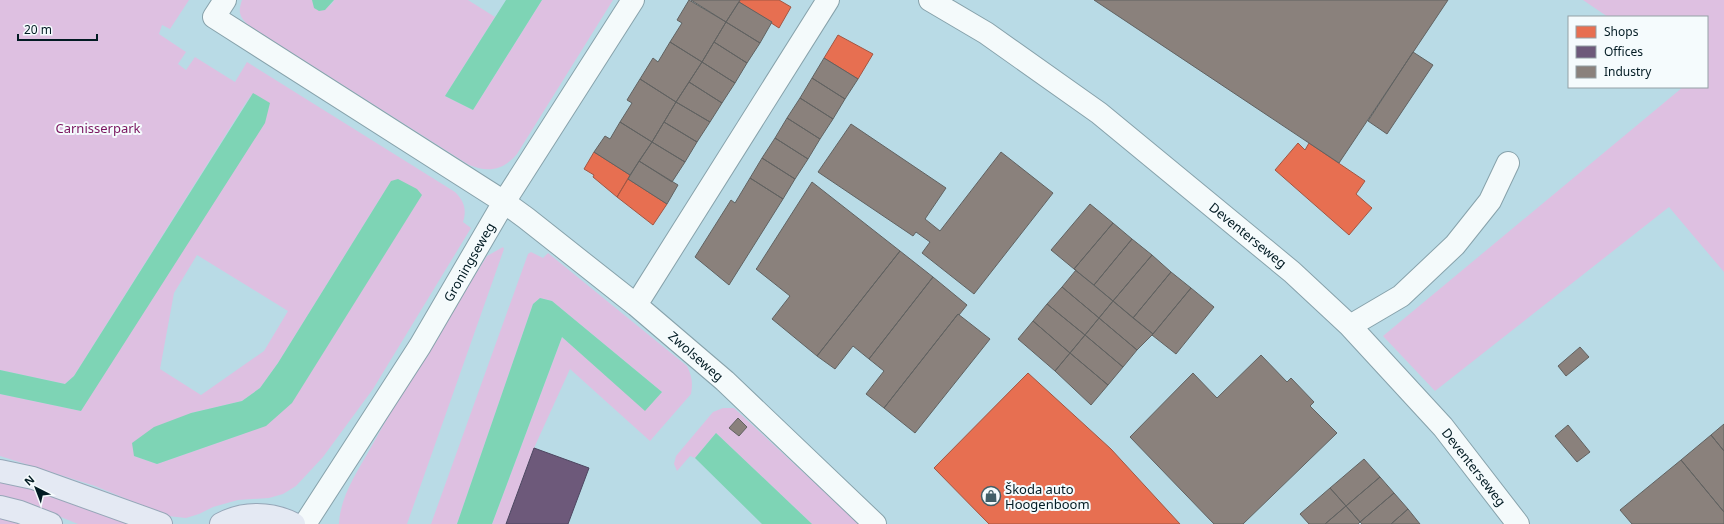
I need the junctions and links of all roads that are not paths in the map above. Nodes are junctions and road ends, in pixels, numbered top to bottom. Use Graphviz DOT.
graph roads {
  1 [pos="225,0"];
  2 [pos="633,0"];
  3 [pos="828,0"];
  4 [pos="930,0"];
  5 [pos="1508,163"];
  6 [pos="504,202"];
  7 [pos="636,305"];
  8 [pos="1350,326"];
  9 [pos="0,471"];
  10 [pos="0,507"];
  11 [pos="52,524"];
  12 [pos="161,524"];
  13 [pos="221,524"];
  14 [pos="294,524"];
  15 [pos="305,524"];
  16 [pos="875,524"];
  17 [pos="1518,524"];
  1 -- 6 [label="street, Zwolseweg"];
  2 -- 6 [label="street, Groningseweg"];
  3 -- 7 [label="street"];
  4 -- 8 [label="street, Deventerseweg"];
  5 -- 8 [label="street"];
  6 -- 7 [label="street, Zwolseweg"];
  6 -- 15 [label="street, Groningseweg"];
  7 -- 16 [label="street, Zwolseweg"];
  8 -- 17 [label="street, Deventerseweg"];
  9 -- 12 [label="main road"];
  10 -- 11 [label="main road"];
  13 -- 14 [label="main road"];
}
